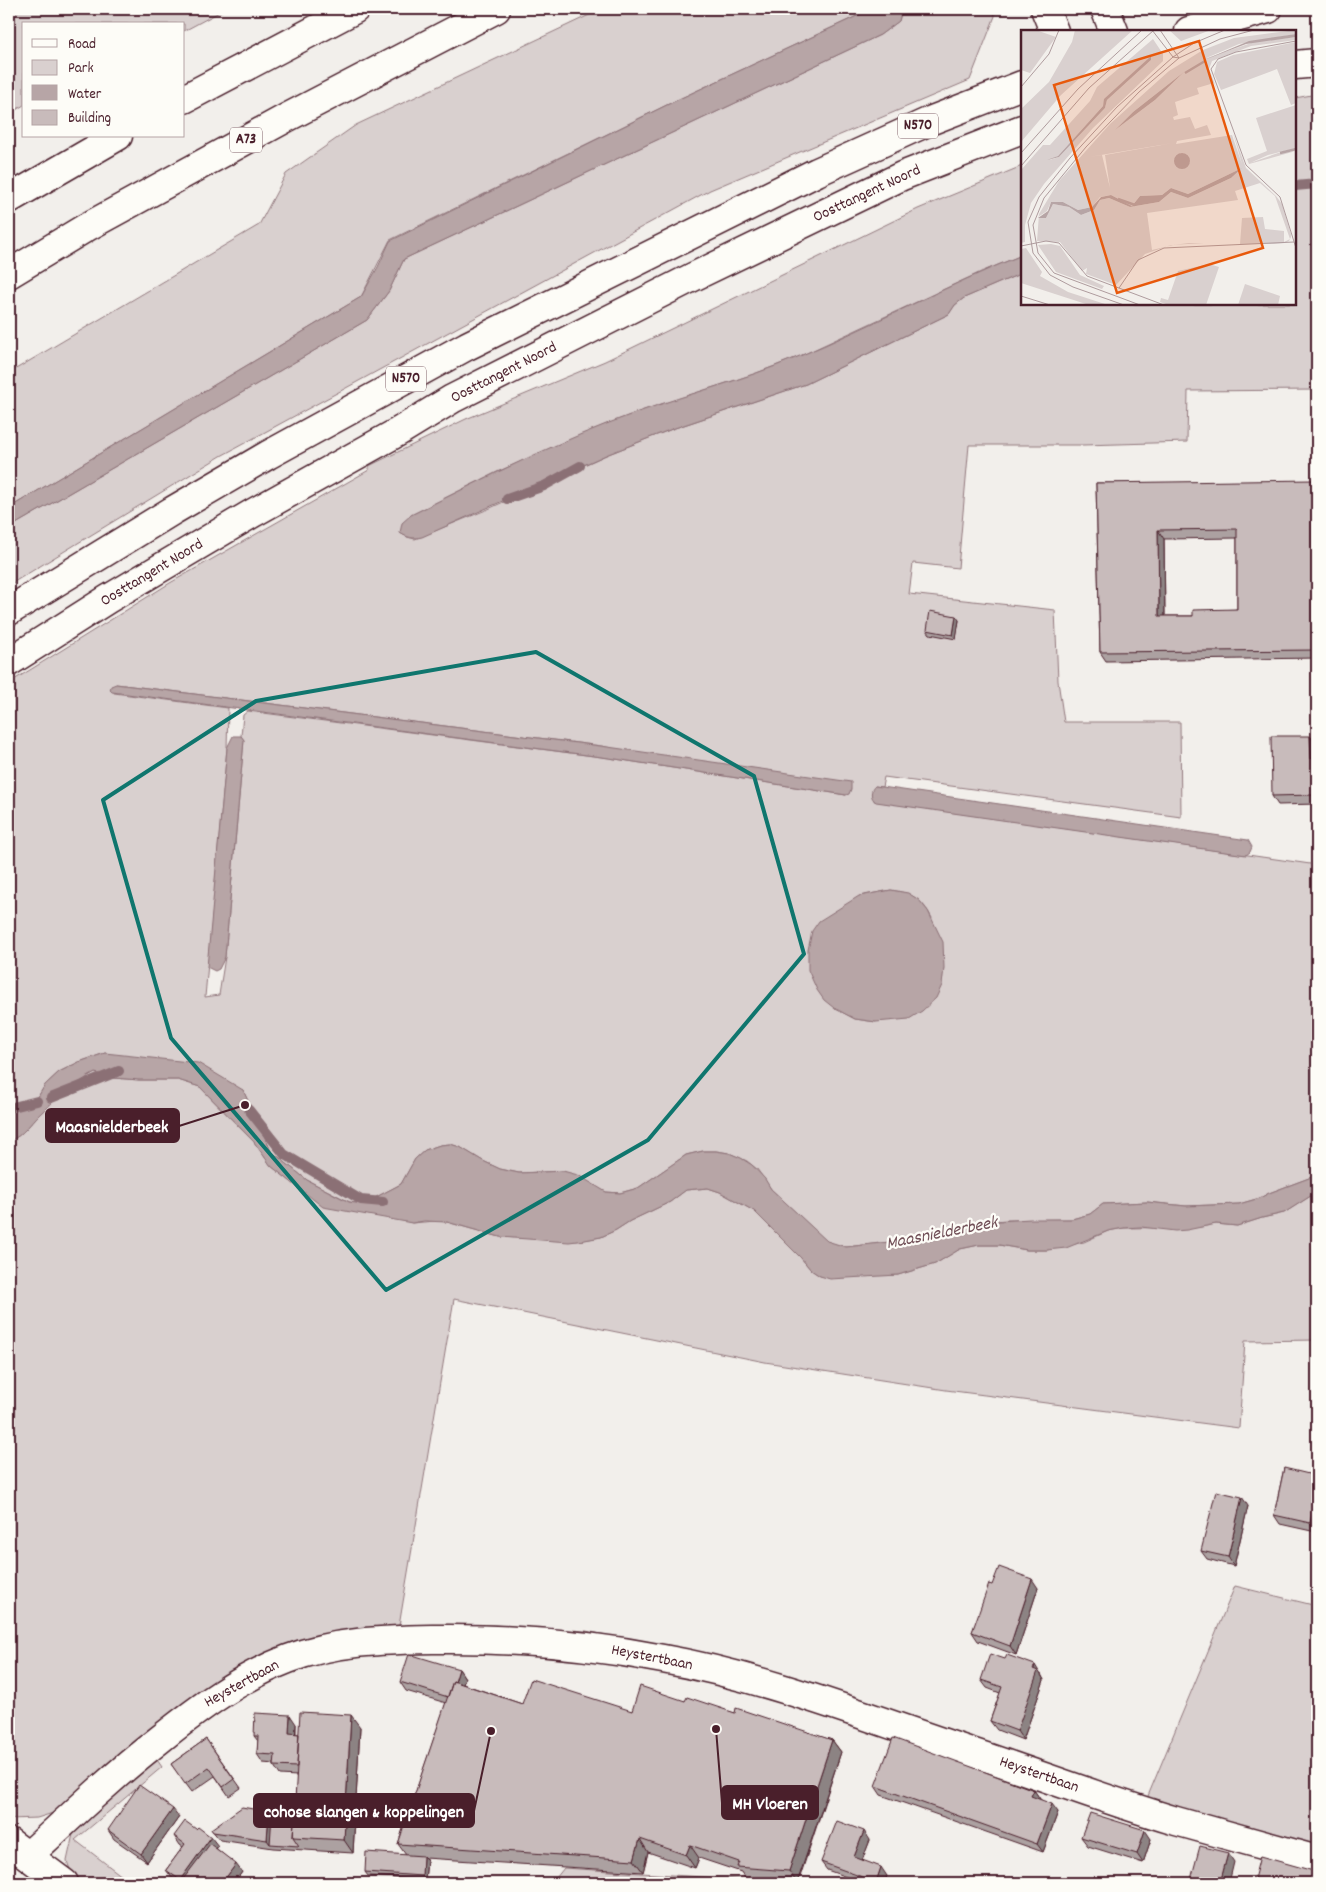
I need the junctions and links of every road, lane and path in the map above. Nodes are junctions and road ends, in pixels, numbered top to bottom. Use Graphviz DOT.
graph roads {
  1 [pos="355,9"];
  2 [pos="496,9"];
  3 [pos="1045,9"];
  4 [pos="1106,9"];
  5 [pos="1268,9"];
  6 [pos="1054,30"];
  7 [pos="1114,30"];
  8 [pos="1193,30"];
  9 [pos="1317,62"];
  10 [pos="1296,65"];
  11 [pos="1021,86"];
  12 [pos="185,98"];
  13 [pos="1021,129"];
  14 [pos="115,138"];
  15 [pos="9,199"];
  16 [pos="9,274"];
  17 [pos="9,611"];
  18 [pos="9,662"];
  19 [pos="18,1849"];
  20 [pos="1317,1860"];
  21 [pos="64,1883"];
  1 -- 12 [label="main road"];
  2 -- 16 [label="main road, A73"];
  3 -- 6 [label="main road"];
  4 -- 7 [label="main road"];
  5 -- 8 [label="main road"];
  9 -- 10 [label="main road"];
  11 -- 17 [label="main road, N570"];
  13 -- 18 [label="main road, Oosttangent Noord / N570"];
  14 -- 15 [label="main road"];
  19 -- 20 [label="main road, Heystertbaan"];
  19 -- 21 [label="main road"];
}
